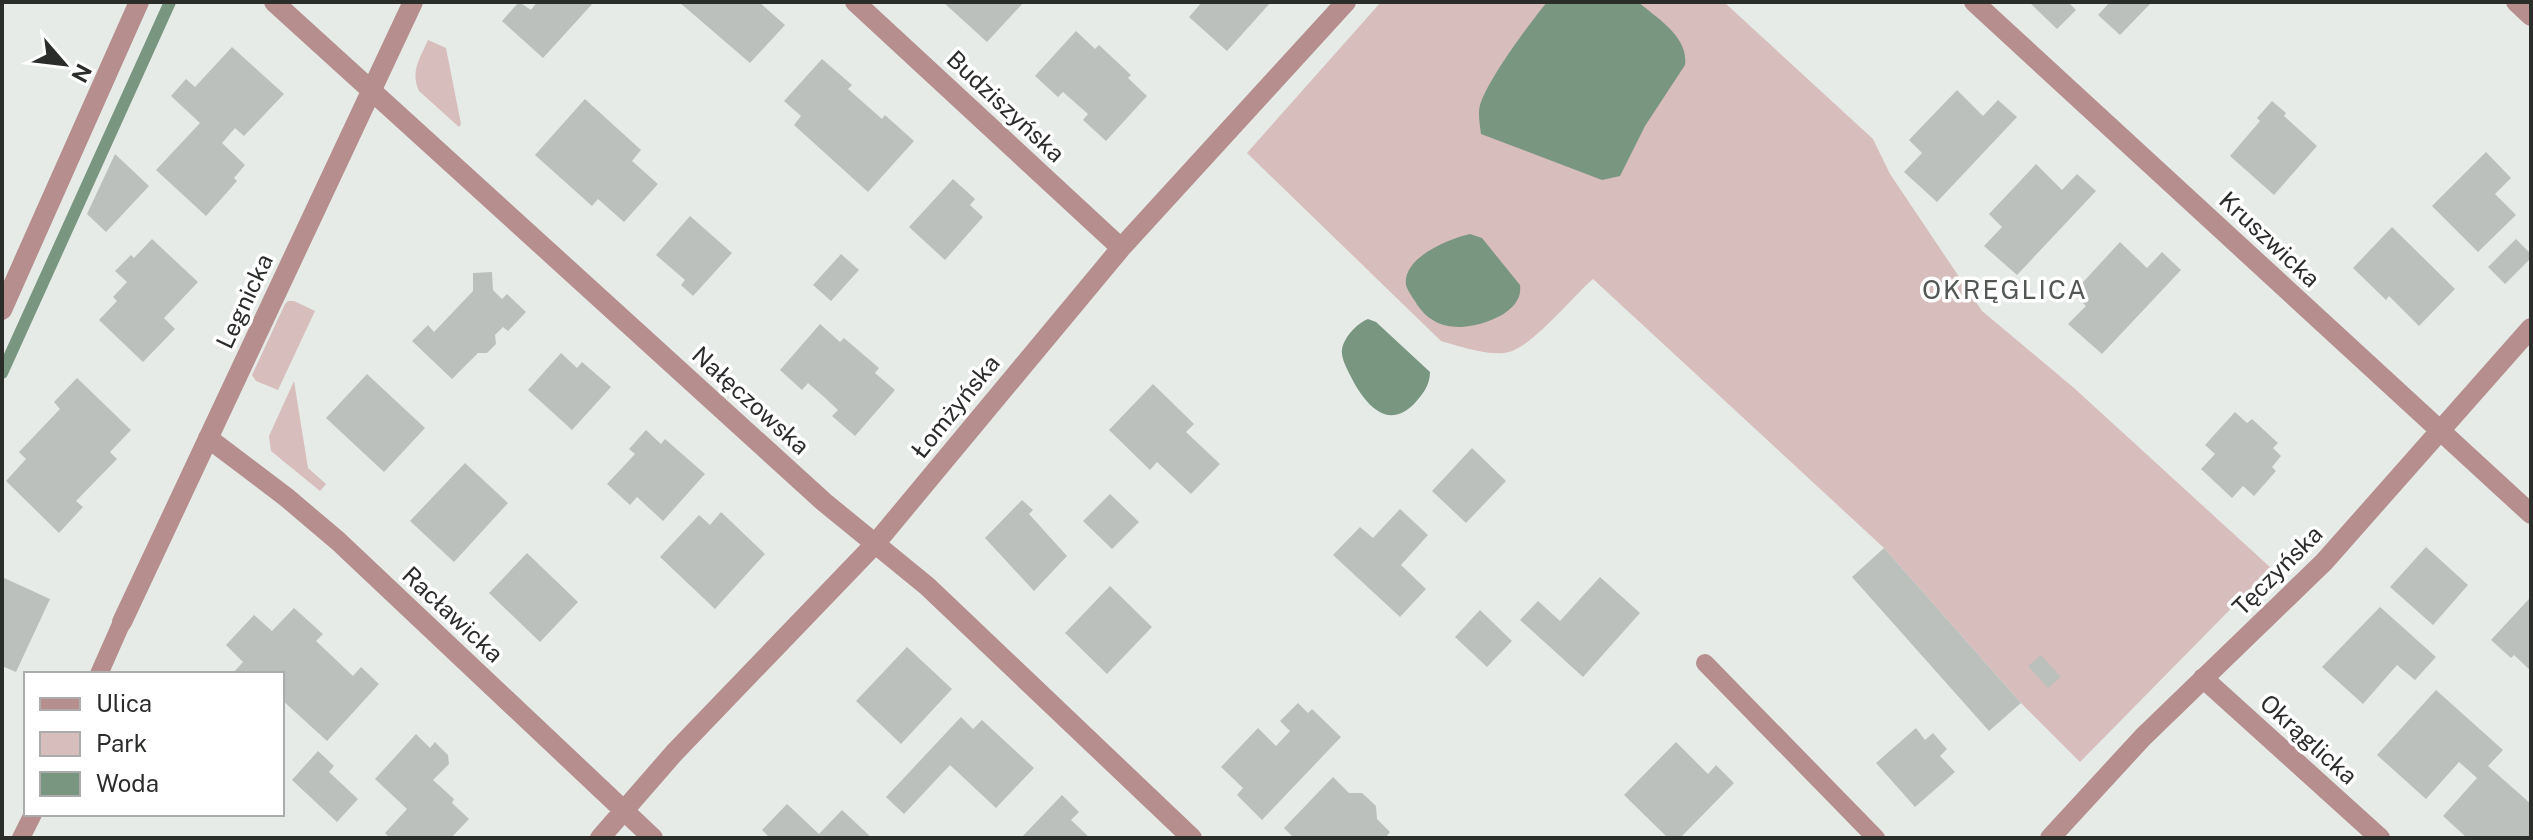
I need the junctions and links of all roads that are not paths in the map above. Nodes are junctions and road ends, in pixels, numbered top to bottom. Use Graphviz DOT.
graph roads {
  1 [pos="139,2"];
  2 [pos="274,2"];
  3 [pos="413,2"];
  4 [pos="855,2"];
  5 [pos="1346,2"];
  6 [pos="1974,2"];
  7 [pos="2516,2"];
  8 [pos="2531,16"];
  9 [pos="373,90"];
  10 [pos="1121,248"];
  11 [pos="2,310"];
  12 [pos="2531,328"];
  13 [pos="2440,431"];
  14 [pos="208,438"];
  15 [pos="2531,514"];
  16 [pos="875,544"];
  17 [pos="122,622"];
  18 [pos="1705,663"];
  19 [pos="100,672"];
  20 [pos="2203,678"];
  21 [pos="623,810"];
  22 [pos="32,816"];
  23 [pos="21,838"];
  24 [pos="600,838"];
  25 [pos="653,838"];
  26 [pos="1192,838"];
  27 [pos="1876,838"];
  28 [pos="2050,838"];
  29 [pos="2380,838"];
  1 -- 11 [label="street"];
  2 -- 9 [label="street, Nałęczowska"];
  3 -- 9 [label="street, Legnicka"];
  4 -- 10 [label="street, Budziszyńska"];
  5 -- 10 [label="street, Łomżyńska"];
  6 -- 13 [label="street, Kruszwicka"];
  7 -- 8 [label="street"];
  9 -- 14 [label="street, Legnicka"];
  9 -- 16 [label="street, Nałęczowska"];
  10 -- 16 [label="street, Łomżyńska"];
  12 -- 13 [label="street, Tęczyńska"];
  13 -- 15 [label="street, Kruszwicka"];
  13 -- 20 [label="street, Tęczyńska"];
  14 -- 17 [label="street, Legnicka"];
  14 -- 21 [label="street, Racławicka"];
  16 -- 21 [label="street, Łomżyńska"];
  16 -- 26 [label="street, Nałęczowska"];
  17 -- 19 [label="lane"];
  18 -- 27 [label="lane"];
  20 -- 28 [label="street, Tęczyńska"];
  20 -- 29 [label="street, Okrąglicka"];
  21 -- 24 [label="street, Łomżyńska"];
  21 -- 25 [label="street, Racławicka"];
  22 -- 23 [label="lane"];
}
